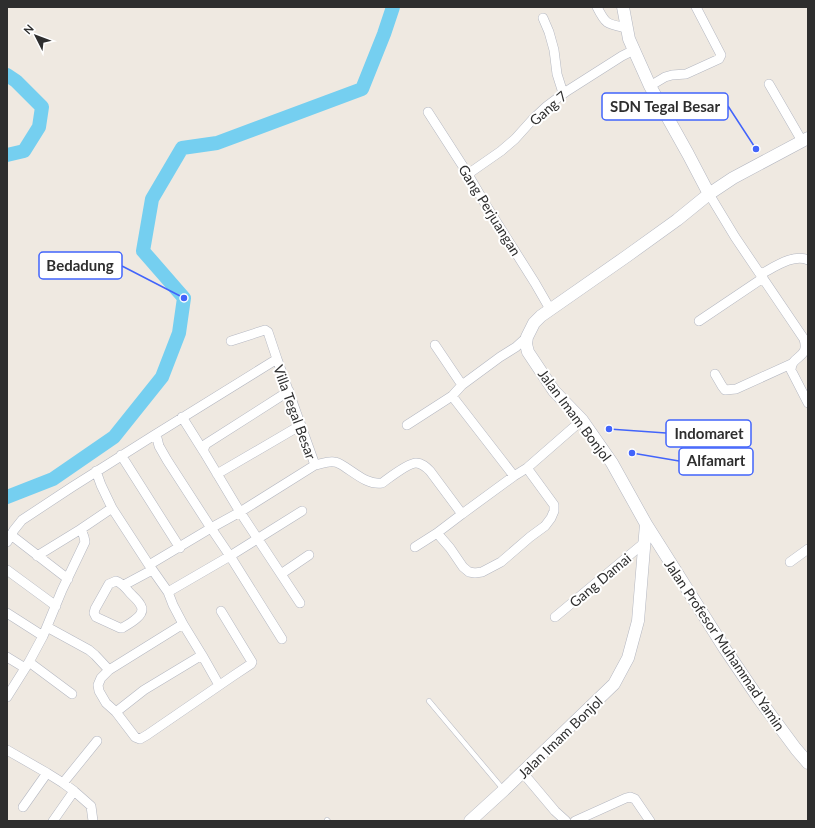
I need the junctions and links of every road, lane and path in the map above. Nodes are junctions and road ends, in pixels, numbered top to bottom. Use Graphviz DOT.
graph roads {
  1 [pos="597,7"];
  2 [pos="623,7"];
  3 [pos="696,7"];
  4 [pos="543,18"];
  5 [pos="627,28"];
  6 [pos="634,50"];
  7 [pos="769,84"];
  8 [pos="650,86"];
  9 [pos="563,93"];
  10 [pos="428,112"];
  11 [pos="805,139"];
  12 [pos="468,174"];
  13 [pos="709,194"];
  14 [pos="808,260"];
  15 [pos="762,276"];
  16 [pos="550,309"];
  17 [pos="699,321"];
  18 [pos="527,337"];
  19 [pos="231,342"];
  20 [pos="435,345"];
  21 [pos="806,353"];
  22 [pos="277,358"];
  23 [pos="791,364"];
  24 [pos="715,374"];
  25 [pos="462,386"];
  26 [pos="289,391"];
  27 [pos="452,396"];
  28 [pos="808,403"];
  29 [pos="182,417"];
  30 [pos="582,420"];
  31 [pos="300,425"];
  32 [pos="407,425"];
  33 [pos="156,434"];
  34 [pos="204,452"];
  35 [pos="121,455"];
  36 [pos="315,465"];
  37 [pos="527,468"];
  38 [pos="96,471"];
  39 [pos="218,474"];
  40 [pos="514,476"];
  41 [pos="112,508"];
  42 [pos="302,511"];
  43 [pos="240,512"];
  44 [pos="462,514"];
  45 [pos="646,524"];
  46 [pos="211,528"];
  47 [pos="81,529"];
  48 [pos="437,533"];
  49 [pos="9,538"];
  50 [pos="258,538"];
  51 [pos="644,543"];
  52 [pos="415,547"];
  53 [pos="180,548"];
  54 [pos="808,549"];
  55 [pos="309,555"];
  56 [pos="37,556"];
  57 [pos="230,556"];
  58 [pos="790,562"];
  59 [pos="151,568"];
  60 [pos="7,570"];
  61 [pos="281,574"];
  62 [pos="68,579"];
  63 [pos="124,586"];
  64 [pos="168,592"];
  65 [pos="300,603"];
  66 [pos="56,606"];
  67 [pos="221,611"];
  68 [pos="7,612"];
  69 [pos="555,617"];
  70 [pos="182,624"];
  71 [pos="45,632"];
  72 [pos="282,639"];
  73 [pos="202,655"];
  74 [pos="7,657"];
  75 [pos="27,665"];
  76 [pos="109,670"];
  77 [pos="219,686"];
  78 [pos="72,694"];
  79 [pos="7,697"];
  80 [pos="429,701"];
  81 [pos="116,712"];
  82 [pos="97,741"];
  83 [pos="7,750"];
  84 [pos="808,763"];
  85 [pos="47,773"];
  86 [pos="523,773"];
  87 [pos="63,783"];
  88 [pos="504,790"];
  89 [pos="74,791"];
  90 [pos="23,807"];
  91 [pos="53,821"];
  92 [pos="93,821"];
  93 [pos="470,821"];
  94 [pos="566,821"];
  95 [pos="575,821"];
  96 [pos="650,821"];
  1 -- 5 [label="street"];
  2 -- 5 [label="street"];
  3 -- 8 [label="street"];
  4 -- 9 [label="street"];
  5 -- 6 [label="street"];
  6 -- 8 [label="street"];
  6 -- 9 [label="street, Gang 7"];
  7 -- 11 [label="street"];
  8 -- 13 [label="street"];
  9 -- 12 [label="street, Gang 7"];
  10 -- 12 [label="street, Gang Perjuangan"];
  11 -- 13 [label="street"];
  12 -- 16 [label="street, Gang Perjuangan"];
  13 -- 15 [label="street"];
  13 -- 16 [label="street"];
  14 -- 15 [label="street"];
  15 -- 17 [label="street"];
  15 -- 21 [label="street"];
  16 -- 18 [label="street"];
  18 -- 25 [label="street"];
  18 -- 30 [label="street, Jalan Imam Bonjol"];
  19 -- 22 [label="street"];
  20 -- 25 [label="street"];
  21 -- 23 [label="street"];
  22 -- 26 [label="street, Villa Tegal Besar"];
  22 -- 29 [label="street, Villa Tegal Besar"];
  23 -- 24 [label="street"];
  23 -- 28 [label="street"];
  25 -- 27 [label="street"];
  26 -- 31 [label="street, Villa Tegal Besar"];
  26 -- 34 [label="street"];
  27 -- 32 [label="street"];
  27 -- 40 [label="street"];
  29 -- 33 [label="street, Villa Tegal Besar"];
  29 -- 34 [label="street"];
  30 -- 37 [label="street"];
  30 -- 45 [label="street, Jalan Imam Bonjol"];
  31 -- 36 [label="street, Villa Tegal Besar"];
  31 -- 39 [label="street"];
  33 -- 35 [label="street, Villa Tegal Besar"];
  33 -- 46 [label="street"];
  34 -- 39 [label="street"];
  35 -- 38 [label="street, Villa Tegal Besar"];
  35 -- 53 [label="street"];
  36 -- 43 [label="street"];
  36 -- 44 [label="street, Villa Tegal Besar"];
  37 -- 40 [label="street"];
  37 -- 48 [label="street"];
  38 -- 41 [label="street"];
  38 -- 49 [label="street, Villa Tegal Besar"];
  39 -- 43 [label="street"];
  40 -- 44 [label="street"];
  41 -- 47 [label="street"];
  41 -- 59 [label="street"];
  42 -- 50 [label="street"];
  43 -- 46 [label="street"];
  43 -- 50 [label="street"];
  44 -- 48 [label="street"];
  45 -- 51 [label="street, Jalan Imam Bonjol"];
  45 -- 84 [label="street, Jalan Profesor Muhammad Yamin"];
  46 -- 53 [label="street"];
  46 -- 57 [label="street"];
  47 -- 56 [label="street"];
  47 -- 62 [label="street"];
  48 -- 52 [label="street"];
  49 -- 56 [label="street"];
  50 -- 57 [label="street"];
  50 -- 61 [label="street"];
  51 -- 69 [label="street, Gang Damai"];
  51 -- 86 [label="street, Jalan Imam Bonjol"];
  53 -- 59 [label="street"];
  54 -- 58 [label="street"];
  55 -- 61 [label="street"];
  56 -- 62 [label="street"];
  57 -- 64 [label="street"];
  57 -- 72 [label="street"];
  59 -- 63 [label="street"];
  59 -- 64 [label="street"];
  60 -- 66 [label="street"];
  61 -- 65 [label="street"];
  62 -- 66 [label="street"];
  63 -- 63 [label="street"];
  64 -- 70 [label="street"];
  66 -- 71 [label="street"];
  67 -- 77 [label="street"];
  68 -- 71 [label="street"];
  70 -- 73 [label="street"];
  70 -- 76 [label="street"];
  71 -- 75 [label="street"];
  71 -- 76 [label="street"];
  73 -- 77 [label="street"];
  73 -- 81 [label="street"];
  74 -- 75 [label="street"];
  75 -- 78 [label="street"];
  75 -- 79 [label="street"];
  76 -- 81 [label="street"];
  77 -- 81 [label="street"];
  80 -- 88 [label="lane"];
  82 -- 87 [label="street"];
  83 -- 85 [label="street"];
  85 -- 87 [label="street"];
  85 -- 90 [label="street"];
  86 -- 88 [label="street, Jalan Imam Bonjol"];
  86 -- 94 [label="street"];
  87 -- 89 [label="street"];
  88 -- 93 [label="street, Jalan Imam Bonjol"];
  89 -- 91 [label="street"];
  89 -- 92 [label="street"];
  95 -- 96 [label="street"];
}
